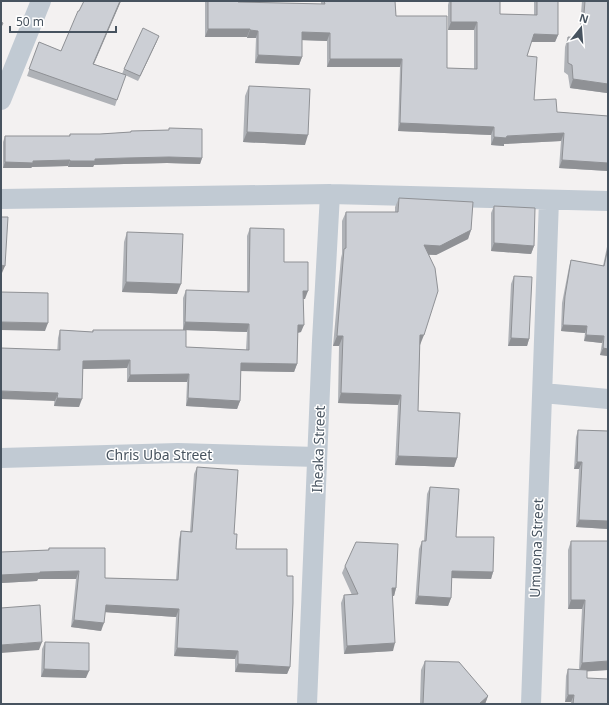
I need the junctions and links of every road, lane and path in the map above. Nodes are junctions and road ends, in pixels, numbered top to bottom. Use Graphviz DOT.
graph roads {
  1 [pos="41,1"];
  2 [pos="1,100"];
  3 [pos="330,194"];
  4 [pos="1,199"];
  5 [pos="549,200"];
  6 [pos="608,201"];
  7 [pos="543,393"];
  8 [pos="608,400"];
  9 [pos="317,457"];
  10 [pos="1,458"];
  11 [pos="307,704"];
  12 [pos="531,704"];
  1 -- 2 [label="street"];
  3 -- 4 [label="street"];
  3 -- 5 [label="street"];
  3 -- 9 [label="street, Iheaka Street"];
  5 -- 6 [label="street"];
  5 -- 7 [label="street, Umuona Street"];
  7 -- 8 [label="street"];
  7 -- 12 [label="street, Umuona Street"];
  9 -- 10 [label="street, Chris Uba Street"];
  9 -- 11 [label="street, Iheaka Street"];
}
